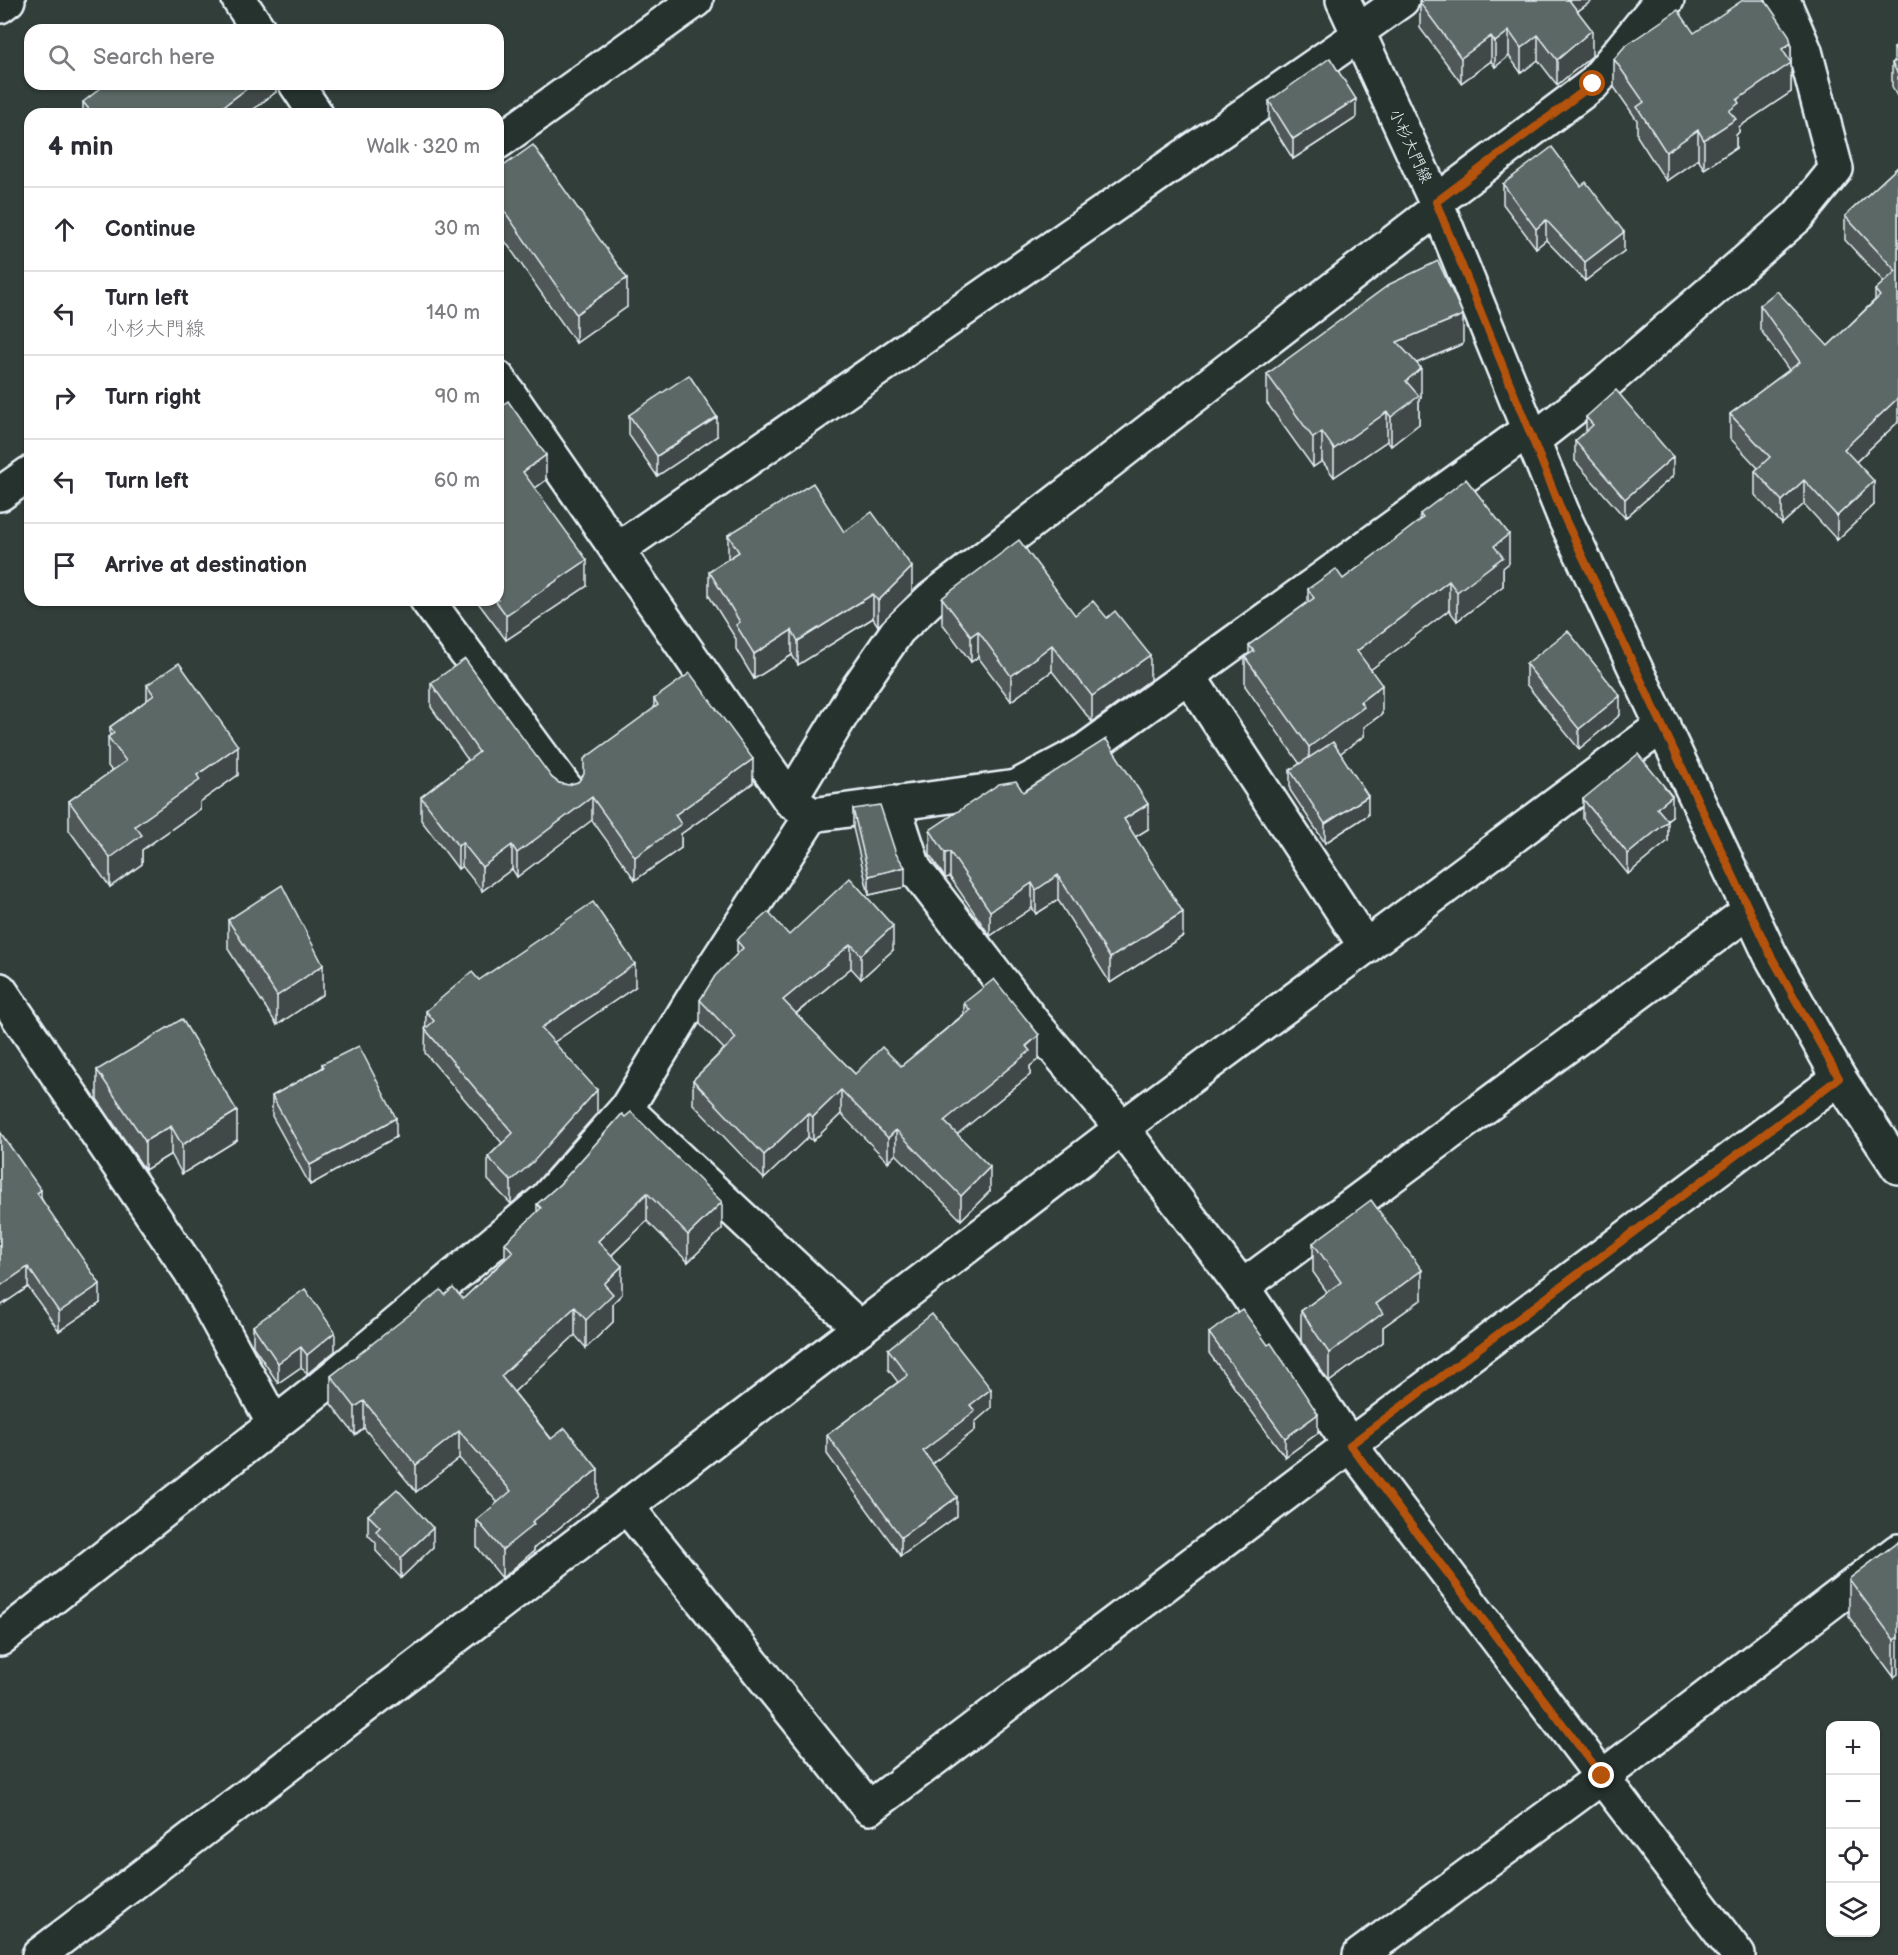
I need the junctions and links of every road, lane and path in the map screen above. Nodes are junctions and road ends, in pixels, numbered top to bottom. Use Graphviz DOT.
graph roads {
  1 [pos="8,0"];
  2 [pos="239,0"];
  3 [pos="696,0"];
  4 [pos="1342,0"];
  5 [pos="1402,0"];
  6 [pos="1667,0"];
  7 [pos="1783,0"];
  8 [pos="0,6"];
  9 [pos="255,24"];
  10 [pos="1358,33"];
  11 [pos="300,90"];
  12 [pos="312,108"];
  13 [pos="504,138"];
  14 [pos="1437,205"];
  15 [pos="504,387"];
  16 [pos="1530,436"];
  17 [pos="24,477"];
  18 [pos="0,494"];
  19 [pos="617,550"];
  20 [pos="431,606"];
  21 [pos="1188,675"];
  22 [pos="1663,725"];
  23 [pos="567,789"];
  24 [pos="893,802"];
  25 [pos="801,807"];
  26 [pos="1749,910"];
  27 [pos="1366,946"];
  28 [pos="0,990"];
  29 [pos="1839,1078"];
  30 [pos="626,1109"];
  31 [pos="1122,1128"];
  32 [pos="1898,1167"];
  33 [pos="1242,1287"];
  34 [pos="860,1328"];
  35 [pos="274,1424"];
  36 [pos="1350,1445"];
  37 [pos="627,1506"];
  38 [pos="1898,1551"];
  39 [pos="0,1639"];
  40 [pos="1602,1776"];
  41 [pos="39,1955"];
  42 [pos="1360,1955"];
  43 [pos="1738,1955"];
  1 -- 8 [label="street"];
  2 -- 9 [label="street"];
  3 -- 13 [label="street"];
  4 -- 10 [label="street, 小杉大門線"];
  5 -- 10 [label="street"];
  6 -- 14 [label="street"];
  7 -- 16 [label="street"];
  10 -- 14 [label="street, 小杉大門線"];
  10 -- 19 [label="street"];
  11 -- 12 [label="street"];
  14 -- 16 [label="street, 小杉大門線"];
  14 -- 25 [label="street"];
  15 -- 19 [label="street"];
  16 -- 21 [label="street"];
  16 -- 22 [label="street, 小杉大門線"];
  17 -- 18 [label="street"];
  19 -- 25 [label="street"];
  20 -- 23 [label="street"];
  21 -- 24 [label="street"];
  21 -- 27 [label="street"];
  22 -- 26 [label="street, 小杉大門線"];
  22 -- 27 [label="street"];
  24 -- 25 [label="street"];
  24 -- 31 [label="street"];
  25 -- 30 [label="street"];
  26 -- 29 [label="street, 小杉大門線"];
  26 -- 33 [label="street"];
  27 -- 31 [label="street"];
  28 -- 35 [label="street"];
  29 -- 32 [label="street, 小杉大門線"];
  29 -- 36 [label="street"];
  30 -- 34 [label="street"];
  30 -- 35 [label="street"];
  31 -- 33 [label="street"];
  31 -- 34 [label="street"];
  33 -- 36 [label="street"];
  34 -- 37 [label="street"];
  35 -- 39 [label="street"];
  36 -- 37 [label="street"];
  36 -- 40 [label="street"];
  37 -- 41 [label="street"];
  38 -- 40 [label="street"];
  40 -- 42 [label="street"];
  40 -- 43 [label="street"];
}
